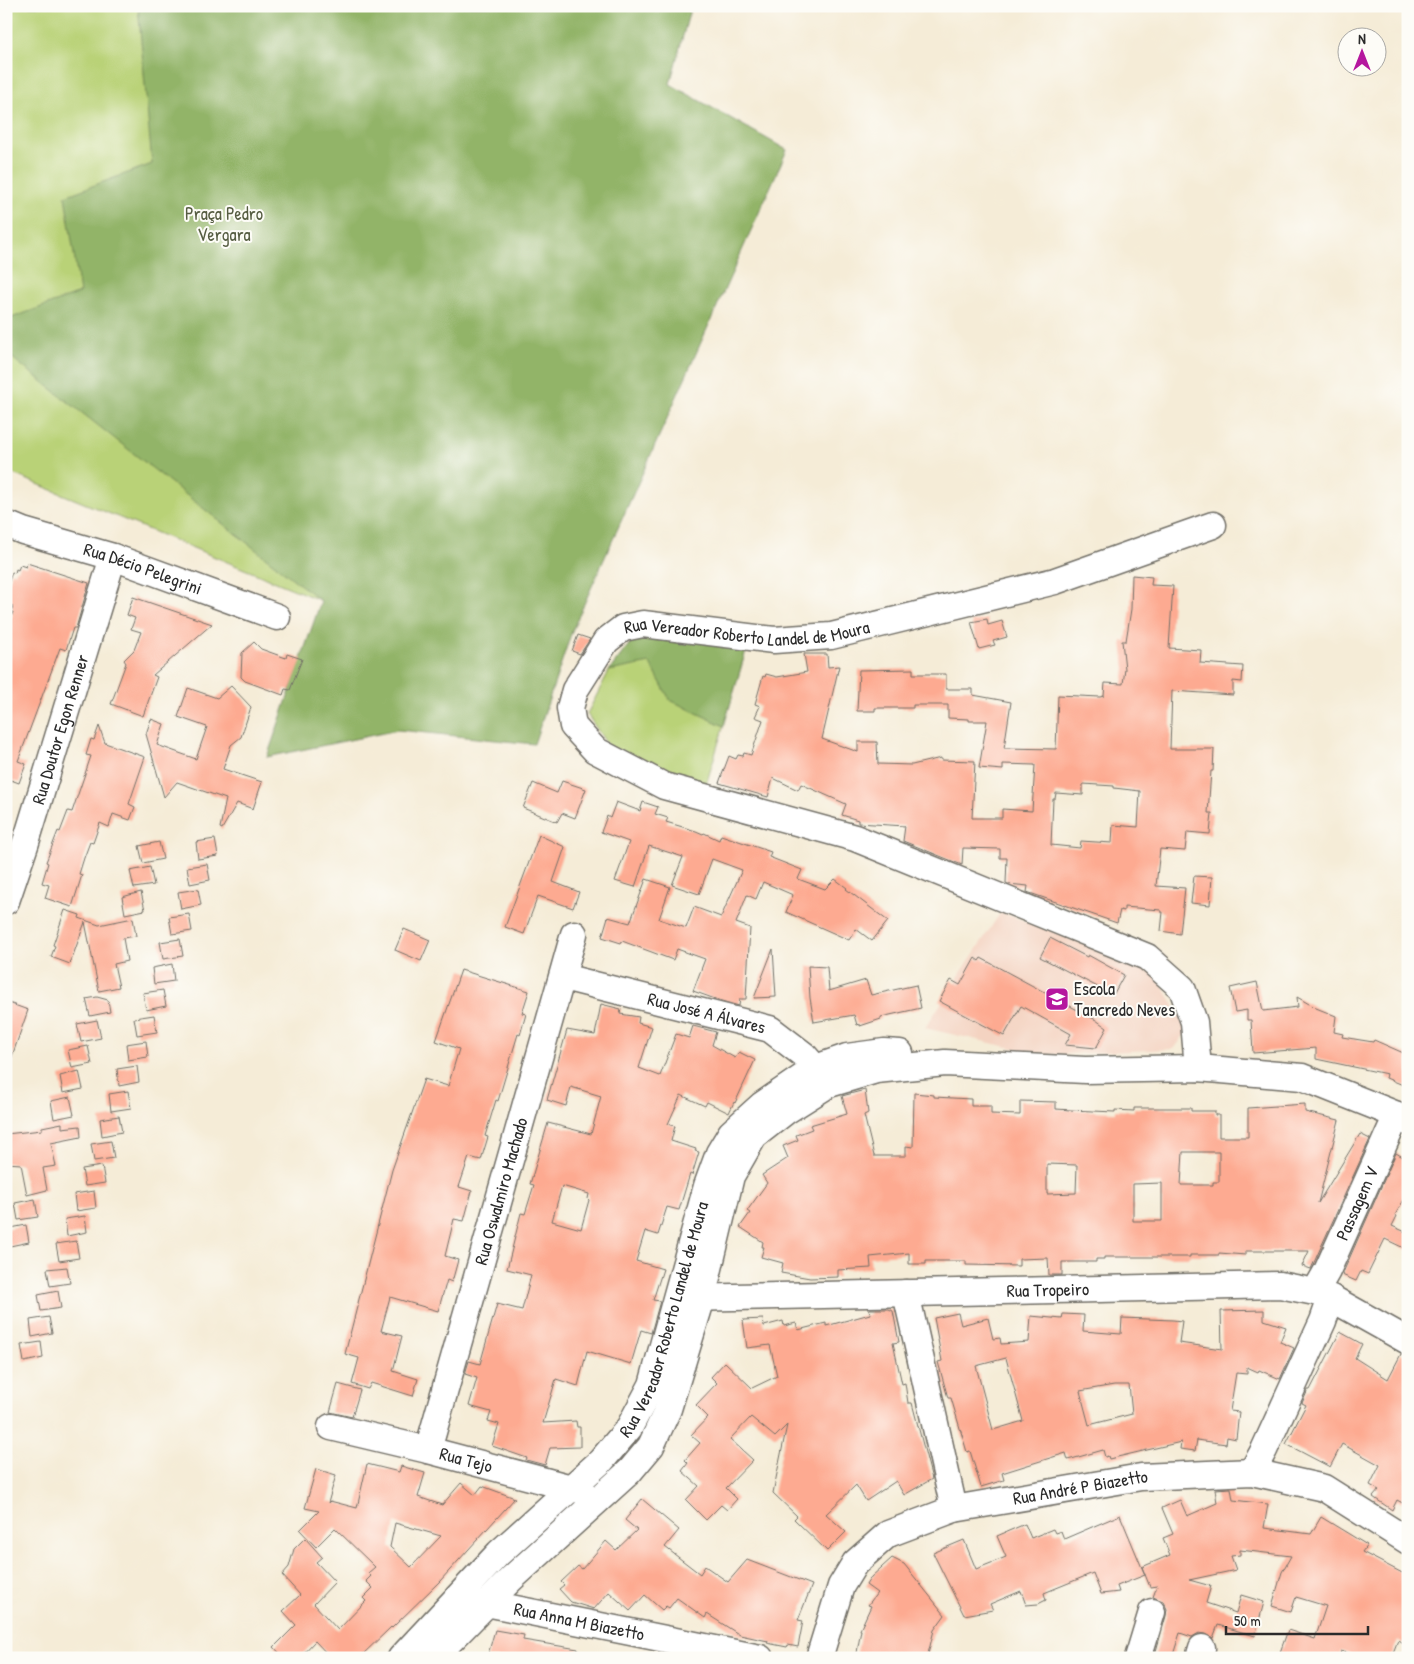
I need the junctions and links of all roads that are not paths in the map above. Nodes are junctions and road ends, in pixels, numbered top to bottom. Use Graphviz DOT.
graph roads {
  1 [pos="6,524"];
  2 [pos="1214,525"];
  3 [pos="113,557"];
  4 [pos="277,617"];
  5 [pos="16,838"];
  6 [pos="6,901"];
  7 [pos="574,934"];
  8 [pos="563,977"];
  9 [pos="1198,1068"];
  10 [pos="822,1076"];
  11 [pos="1402,1119"];
  12 [pos="906,1293"];
  13 [pos="1323,1295"];
  14 [pos="690,1298"];
  15 [pos="1408,1341"];
  16 [pos="331,1427"];
  17 [pos="428,1450"];
  18 [pos="1252,1472"];
  19 [pos="570,1488"];
  20 [pos="601,1496"];
  21 [pos="954,1509"];
  22 [pos="1408,1541"];
  23 [pos="486,1603"];
  24 [pos="1152,1612"];
  25 [pos="401,1658"];
  26 [pos="433,1658"];
  27 [pos="760,1658"];
  28 [pos="819,1658"];
  29 [pos="1138,1658"];
  1 -- 3 [label="street, Rua Décio Pelegrini"];
  2 -- 9 [label="street, Rua Vereador Roberto Landel de Moura"];
  3 -- 4 [label="street, Rua Décio Pelegrini"];
  3 -- 5 [label="street, Rua Doutor Egon Renner"];
  5 -- 6 [label="street, Rua Doutor Egon Renner"];
  7 -- 8 [label="street, Rua Oswalmiro Machado"];
  8 -- 10 [label="street, Rua José A Álvares"];
  8 -- 17 [label="street, Rua Oswalmiro Machado"];
  9 -- 10 [label="street, Rua Vereador Roberto Landel de Moura"];
  9 -- 11 [label="street, Rua Vereador Roberto Landel de Moura"];
  10 -- 14 [label="street, Rua Vereador Roberto Landel de Moura"];
  11 -- 13 [label="street, Passagem V"];
  12 -- 13 [label="street, Rua Tropeiro"];
  12 -- 14 [label="street, Rua Tropeiro"];
  12 -- 21 [label="street"];
  13 -- 15 [label="street, Rua Tropeiro"];
  13 -- 18 [label="street, Passagem V"];
  14 -- 19 [label="street, Rua Vereador Roberto Landel de Moura"];
  14 -- 20 [label="street, Rua Vereador Roberto Landel de Moura"];
  16 -- 17 [label="street, Rua Tejo"];
  17 -- 19 [label="street, Rua Tejo"];
  18 -- 21 [label="street, Rua André P Biazetto"];
  18 -- 22 [label="street, Rua André P Biazetto"];
  19 -- 20 [label="street, Rua Tejo"];
  19 -- 25 [label="street, Rua Vereador Roberto Landel de Moura"];
  20 -- 23 [label="street, Rua Vereador Roberto Landel de Moura"];
  21 -- 28 [label="street, Rua André P Biazetto"];
  23 -- 26 [label="street, Rua Vereador Roberto Landel de Moura"];
  23 -- 27 [label="street, Rua Anna M Biazetto"];
  24 -- 29 [label="street"];
}
